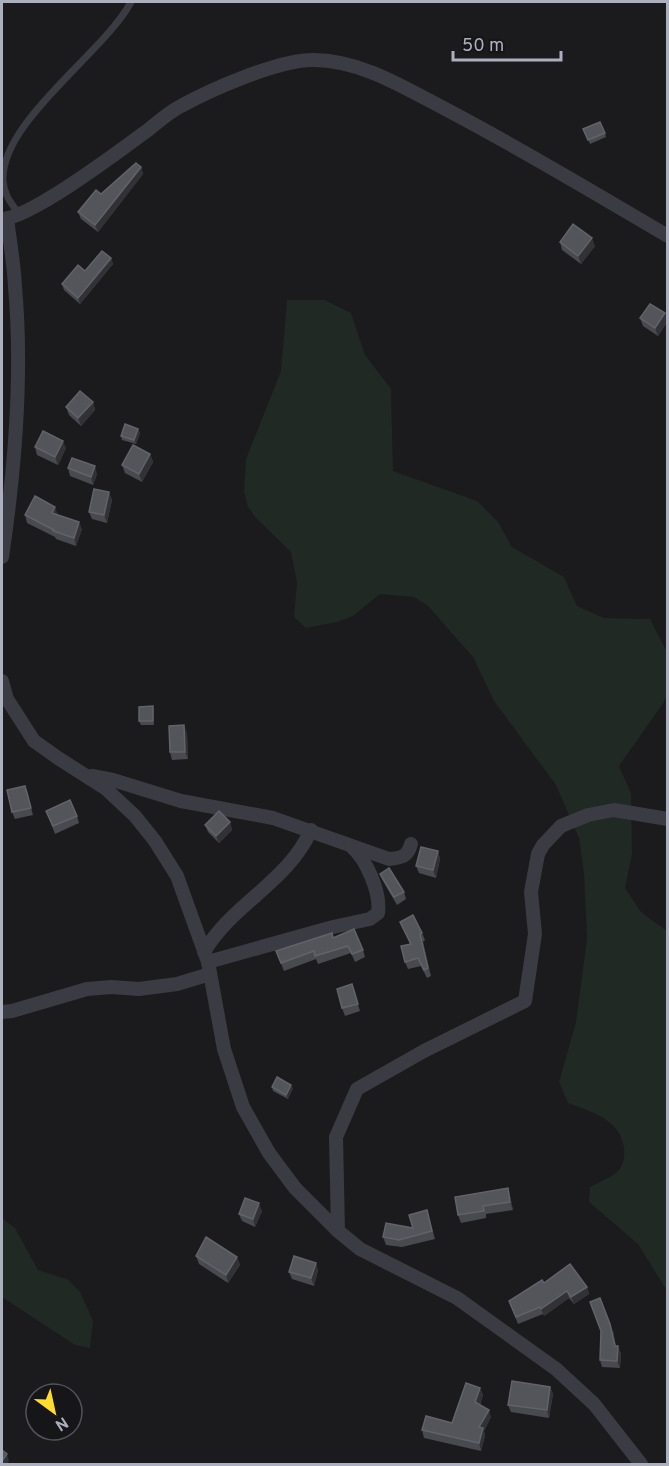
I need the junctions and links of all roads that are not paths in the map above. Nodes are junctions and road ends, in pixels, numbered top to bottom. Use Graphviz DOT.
graph roads {
  1 [pos="131,2"];
  2 [pos="9,217"];
  3 [pos="668,236"];
  4 [pos="2,557"];
  5 [pos="2,681"];
  6 [pos="85,775"];
  7 [pos="668,819"];
  8 [pos="311,830"];
  9 [pos="349,844"];
  10 [pos="411,844"];
  11 [pos="207,963"];
  12 [pos="2,1012"];
  13 [pos="338,1231"];
  14 [pos="641,1464"];
  1 -- 2 [label="lane"];
  2 -- 3 [label="street"];
  2 -- 4 [label="street"];
  5 -- 6 [label="street"];
  6 -- 8 [label="street"];
  6 -- 11 [label="street"];
  7 -- 13 [label="street"];
  8 -- 9 [label="street"];
  8 -- 11 [label="street"];
  9 -- 10 [label="street"];
  9 -- 11 [label="street"];
  11 -- 12 [label="street"];
  11 -- 13 [label="street"];
  13 -- 14 [label="street"];
}
